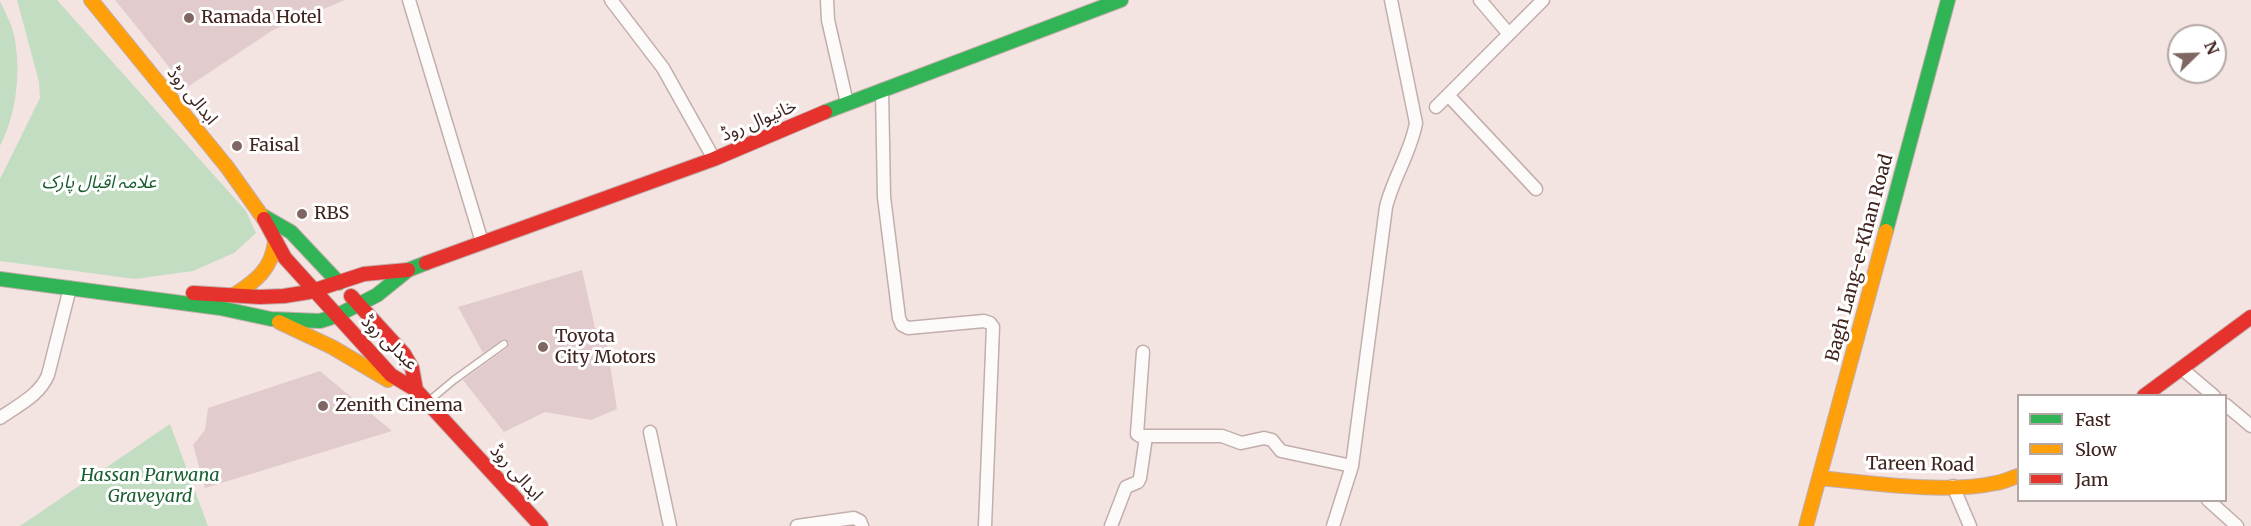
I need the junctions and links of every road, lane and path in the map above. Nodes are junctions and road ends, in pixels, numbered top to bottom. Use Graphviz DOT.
graph roads {
  1 [pos="91,0"];
  2 [pos="410,0"];
  3 [pos="611,0"];
  4 [pos="827,0"];
  5 [pos="1121,0"];
  6 [pos="1391,0"];
  7 [pos="1480,0"];
  8 [pos="1543,0"];
  9 [pos="1948,0"];
  10 [pos="1508,33"];
  11 [pos="882,90"];
  12 [pos="1448,95"];
  13 [pos="847,103"];
  14 [pos="1436,108"];
  15 [pos="714,159"];
  16 [pos="1536,189"];
  17 [pos="263,216"];
  18 [pos="275,241"];
  19 [pos="482,242"];
  20 [pos="0,266"];
  21 [pos="408,270"];
  22 [pos="0,279"];
  23 [pos="339,283"];
  24 [pos="70,288"];
  25 [pos="314,290"];
  26 [pos="234,295"];
  27 [pos="188,299"];
  28 [pos="358,304"];
  29 [pos="336,316"];
  30 [pos="271,319"];
  31 [pos="2250,320"];
  32 [pos="504,344"];
  33 [pos="1143,352"];
  34 [pos="2181,368"];
  35 [pos="416,390"];
  36 [pos="2147,394"];
  37 [pos="2212,394"];
  38 [pos="428,403"];
  39 [pos="2227,406"];
  40 [pos="0,418"];
  41 [pos="2251,426"];
  42 [pos="650,432"];
  43 [pos="1146,436"];
  44 [pos="1352,466"];
  45 [pos="2017,477"];
  46 [pos="1819,478"];
  47 [pos="1953,486"];
  48 [pos="2209,502"];
  49 [pos="541,526"];
  50 [pos="670,526"];
  51 [pos="797,526"];
  52 [pos="862,526"];
  53 [pos="985,526"];
  54 [pos="1111,526"];
  55 [pos="1333,526"];
  56 [pos="1806,526"];
  57 [pos="1970,526"];
  58 [pos="2237,526"];
  1 -- 17 [label="main road, ابدالی روڈ"];
  2 -- 19 [label="street"];
  3 -- 15 [label="street"];
  4 -- 13 [label="street"];
  5 -- 11 [label="main road, خانیوال روڈ"];
  6 -- 44 [label="street"];
  7 -- 10 [label="street"];
  8 -- 10 [label="street"];
  9 -- 46 [label="main road, Bagh Lang-e-Khan Road"];
  10 -- 12 [label="street"];
  11 -- 13 [label="main road, خانیوال روڈ"];
  11 -- 53 [label="street"];
  12 -- 14 [label="street"];
  12 -- 16 [label="street"];
  13 -- 15 [label="main road, خانیوال روڈ"];
  15 -- 19 [label="main road, خانیوال روڈ"];
  17 -- 18 [label="main road, عبدلی روڈ"];
  17 -- 23 [label="main road, عبدلی روڈ"];
  18 -- 25 [label="main road, عبدلی روڈ"];
  18 -- 26 [label="main road"];
  19 -- 21 [label="main road, خانیوال روڈ"];
  20 -- 27 [label="main road"];
  21 -- 23 [label="main road, خانیوال روڈ"];
  21 -- 28 [label="main road, خانیوال روڈ"];
  22 -- 24 [label="main road"];
  23 -- 25 [label="main road, خانیوال روڈ"];
  23 -- 28 [label="main road, عبدلی روڈ"];
  24 -- 27 [label="main road"];
  24 -- 40 [label="street"];
  25 -- 26 [label="main road, خانیوال روڈ"];
  25 -- 29 [label="main road, عبدلی روڈ"];
  26 -- 27 [label="main road, خانیوال روڈ"];
  27 -- 30 [label="main road"];
  28 -- 29 [label="main road, خانیوال روڈ"];
  28 -- 35 [label="main road, عبدلی روڈ"];
  29 -- 30 [label="main road, خانیوال روڈ"];
  29 -- 35 [label="main road, عبدلی روڈ"];
  30 -- 35 [label="main road"];
  31 -- 34 [label="main road"];
  32 -- 38 [label="lane"];
  33 -- 43 [label="street"];
  34 -- 36 [label="main road"];
  34 -- 37 [label="street"];
  35 -- 38 [label="main road, ابدالی روڈ"];
  38 -- 49 [label="main road, ابدالی روڈ"];
  39 -- 41 [label="street"];
  42 -- 50 [label="street"];
  43 -- 44 [label="street"];
  43 -- 54 [label="street"];
  44 -- 55 [label="street"];
  45 -- 47 [label="main road, Tareen Road"];
  46 -- 47 [label="main road, Tareen Road"];
  46 -- 56 [label="main road, Bagh Lang-e-Khan Road"];
  47 -- 57 [label="street"];
  48 -- 58 [label="street"];
  51 -- 52 [label="street"];
}
